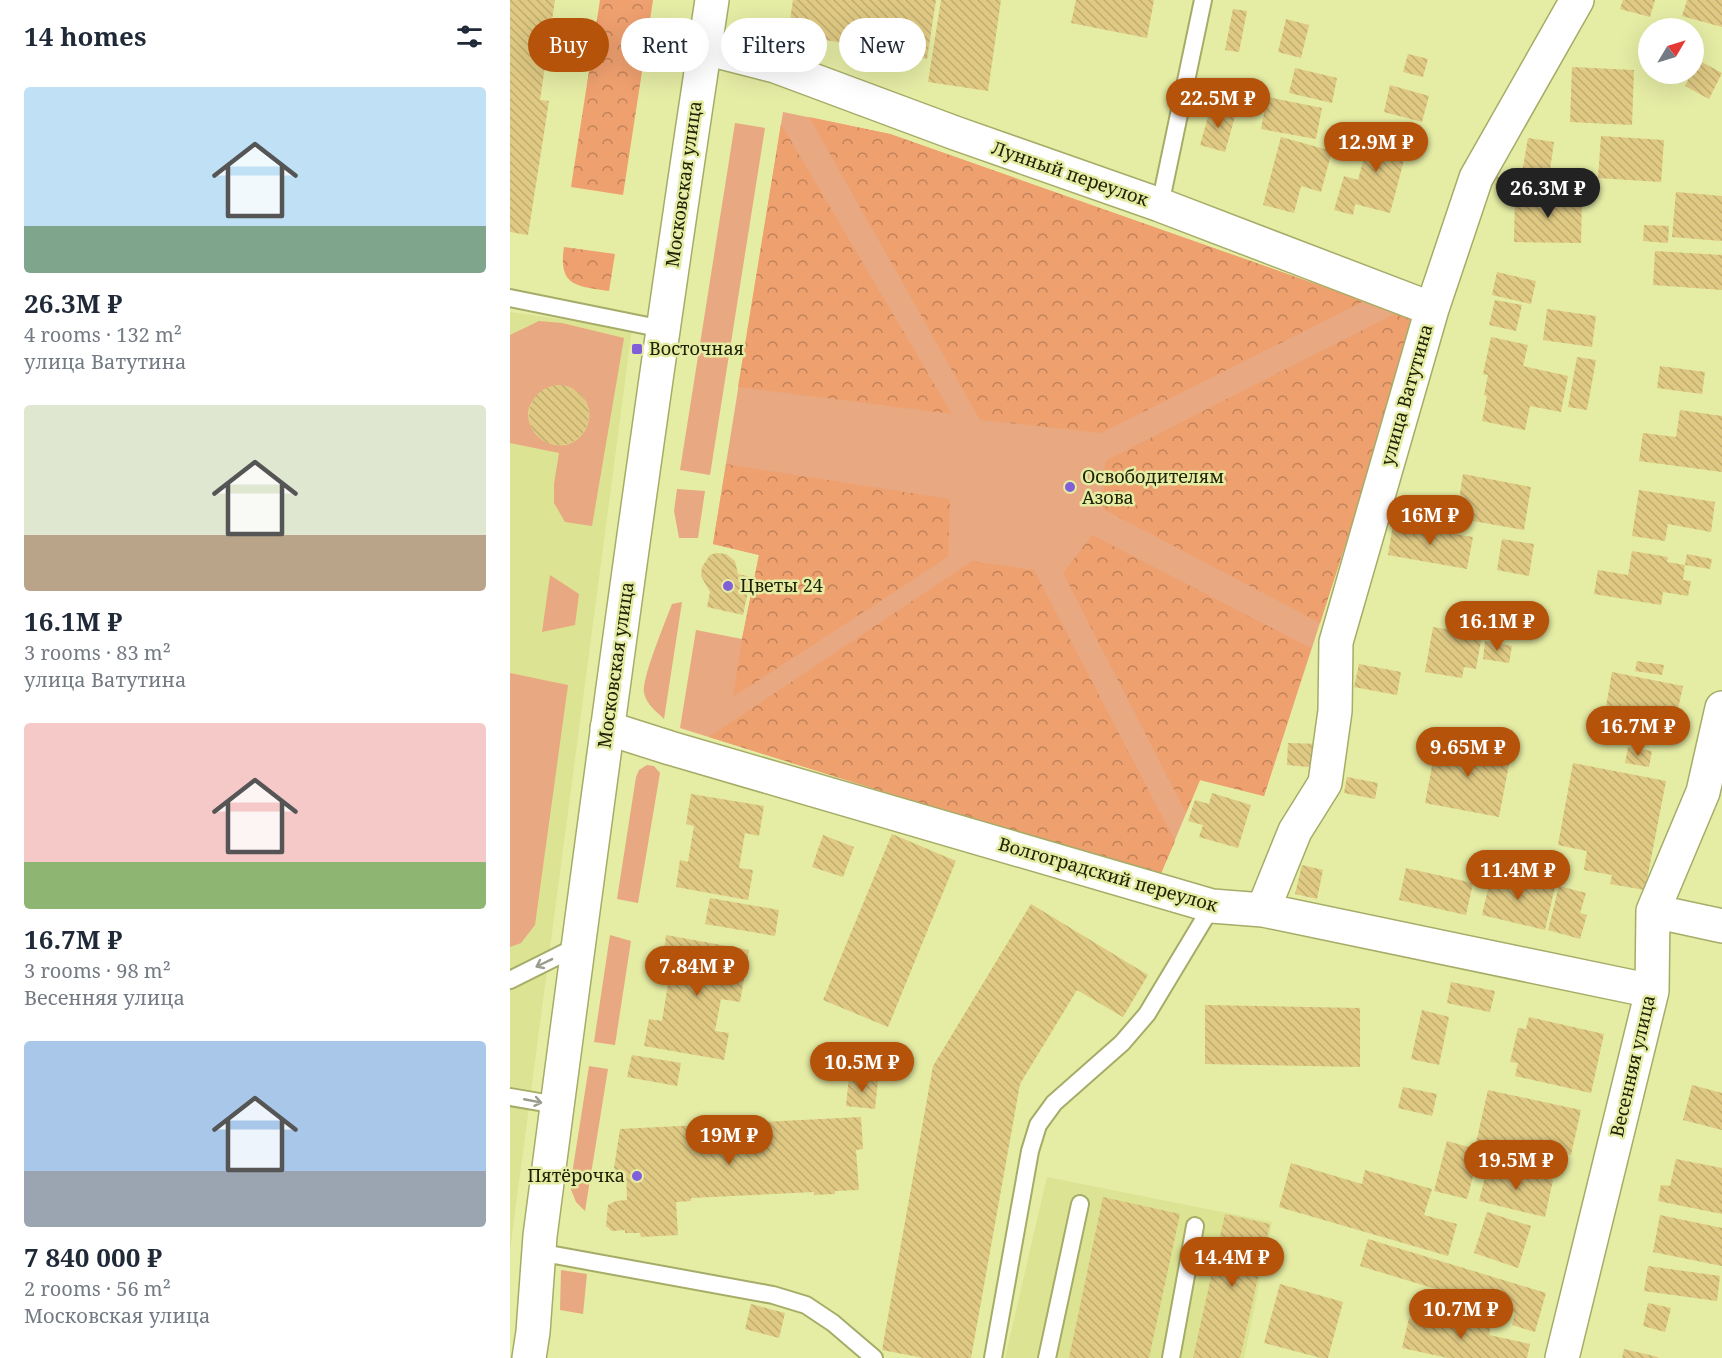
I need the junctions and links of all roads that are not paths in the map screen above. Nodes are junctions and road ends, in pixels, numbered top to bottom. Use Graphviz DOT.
graph roads {
  1 [pos="712,0"];
  2 [pos="1203,0"];
  3 [pos="1576,0"];
  4 [pos="709,21"];
  5 [pos="709,49"];
  6 [pos="701,72"];
  7 [pos="1160,205"];
  8 [pos="510,298"];
  9 [pos="1432,309"];
  10 [pos="663,329"];
  11 [pos="1722,708"];
  12 [pos="608,728"];
  13 [pos="1212,906"];
  14 [pos="1263,910"];
  15 [pos="1653,911"];
  16 [pos="1722,926"];
  17 [pos="578,946"];
  18 [pos="510,980"];
  19 [pos="1652,991"];
  20 [pos="510,1097"];
  21 [pos="557,1105"];
  22 [pos="1080,1204"];
  23 [pos="1195,1226"];
  24 [pos="538,1252"];
  25 [pos="530,1352"];
  26 [pos="874,1358"];
  27 [pos="993,1358"];
  28 [pos="1047,1358"];
  29 [pos="1171,1358"];
  30 [pos="1562,1358"];
  1 -- 4 [label="street, Московская улица"];
  2 -- 7 [label="lane"];
  3 -- 9 [label="street, улица Ватутина"];
  5 -- 7 [label="street, Лунный переулок"];
  6 -- 10 [label="street, Московская улица"];
  7 -- 9 [label="street, Лунный переулок"];
  8 -- 10 [label="lane"];
  9 -- 14 [label="street, улица Ватутина"];
  10 -- 12 [label="street, Московская улица"];
  11 -- 15 [label="street, Весенняя улица"];
  12 -- 13 [label="street, Волгоградский переулок"];
  12 -- 17 [label="street, Московская улица"];
  13 -- 14 [label="street, Волгоградский переулок"];
  13 -- 27 [label="lane"];
  14 -- 19 [label="street, Волгоградский переулок"];
  15 -- 16 [label="street"];
  15 -- 19 [label="street, Весенняя улица"];
  17 -- 18 [label="lane, one-way"];
  17 -- 21 [label="street, Московская улица"];
  19 -- 30 [label="street, Весенняя улица"];
  20 -- 21 [label="lane, one-way"];
  21 -- 24 [label="street, Московская улица"];
  22 -- 28 [label="lane"];
  23 -- 29 [label="lane"];
  24 -- 25 [label="street, Московская улица"];
  24 -- 26 [label="lane"];
}
